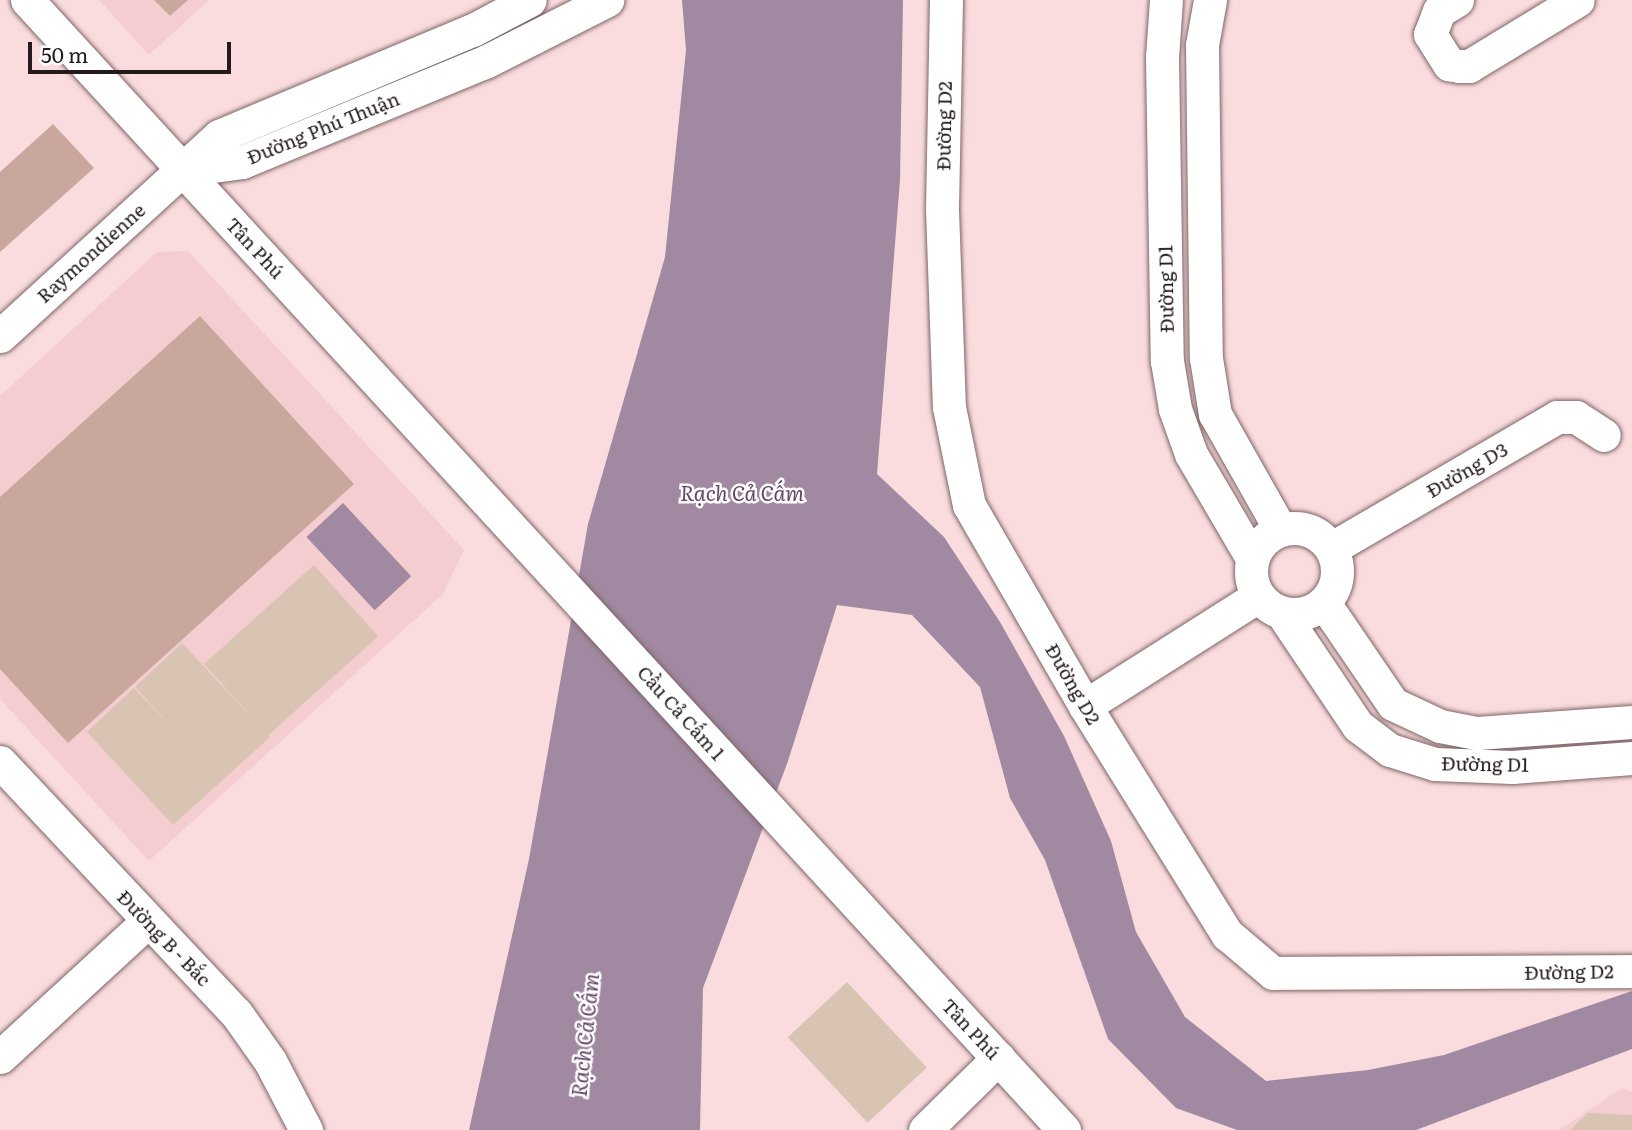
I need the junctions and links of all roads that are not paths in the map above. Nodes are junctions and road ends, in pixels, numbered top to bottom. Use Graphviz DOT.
graph roads {
  1 [pos="27,0"];
  2 [pos="530,0"];
  3 [pos="607,0"];
  4 [pos="946,0"];
  5 [pos="1166,0"];
  6 [pos="1210,0"];
  7 [pos="1457,0"];
  8 [pos="1563,4"];
  9 [pos="183,170"];
  10 [pos="0,336"];
  11 [pos="1604,435"];
  12 [pos="482,496"];
  13 [pos="1280,529"];
  14 [pos="1332,548"];
  15 [pos="1252,558"];
  16 [pos="1324,603"];
  17 [pos="1270,604"];
  18 [pos="1085,706"];
  19 [pos="1632,722"];
  20 [pos="1632,758"];
  21 [pos="0,762"];
  22 [pos="146,922"];
  23 [pos="879,929"];
  24 [pos="1632,971"];
  25 [pos="0,1057"];
  26 [pos="998,1058"];
  27 [pos="306,1130"];
  28 [pos="925,1130"];
  29 [pos="1064,1130"];
  1 -- 9 [label="street, Tân Phú"];
  2 -- 9 [label="street, Đường Phú Thuận"];
  3 -- 9 [label="street, Đường Phú Thuận"];
  4 -- 18 [label="street, Đường D2"];
  5 -- 15 [label="street, Đường D1"];
  6 -- 13 [label="street, Đường D1"];
  7 -- 8 [label="street"];
  9 -- 10 [label="street, Raymondienne"];
  9 -- 12 [label="street, Tân Phú"];
  11 -- 14 [label="street, Đường D3"];
  12 -- 23 [label="street, Cầu Cả Cấm 1"];
  13 -- 14 [label="street"];
  13 -- 15 [label="street"];
  14 -- 16 [label="street"];
  15 -- 17 [label="street"];
  16 -- 17 [label="street"];
  16 -- 19 [label="street, Đường D1"];
  17 -- 18 [label="street"];
  17 -- 20 [label="street, Đường D1"];
  18 -- 24 [label="street, Đường D2"];
  21 -- 22 [label="street, Đường B - Bắc"];
  22 -- 25 [label="street"];
  22 -- 27 [label="street, Đường B - Bắc"];
  23 -- 26 [label="street, Tân Phú"];
  26 -- 28 [label="street"];
  26 -- 29 [label="street, Tân Phú"];
}
